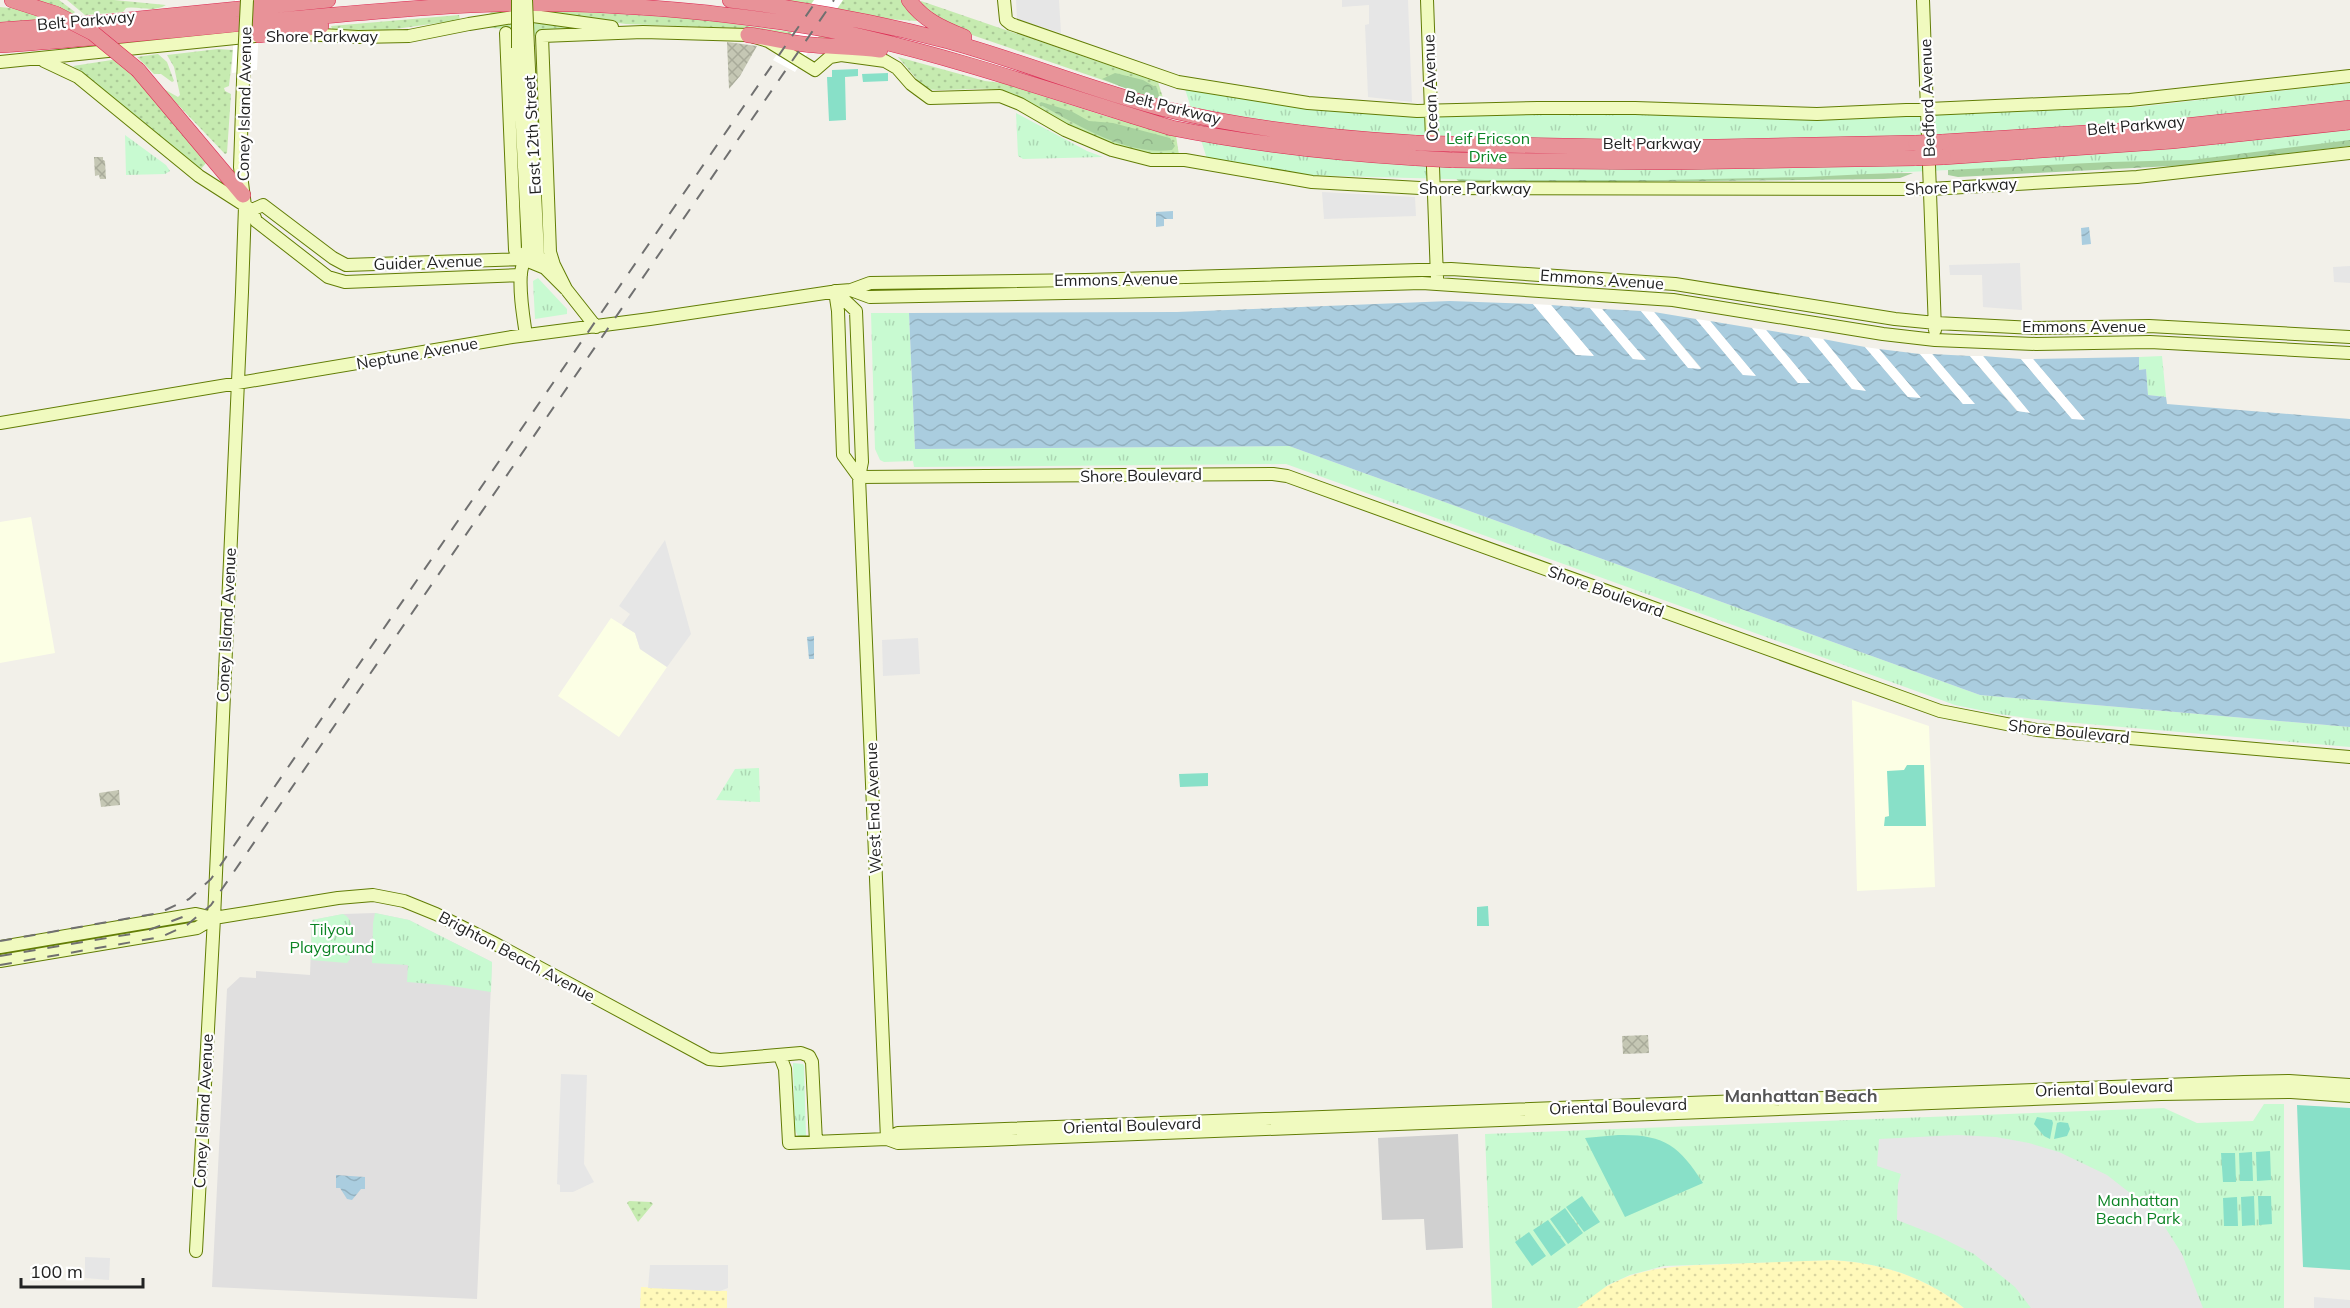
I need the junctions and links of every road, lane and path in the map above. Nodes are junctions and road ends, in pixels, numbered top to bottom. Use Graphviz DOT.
graph roads {
  1 [pos="12,0"];
  2 [pos="225,0"];
  3 [pos="328,0"];
  4 [pos="518,0"];
  5 [pos="526,0"];
  6 [pos="730,0"];
  7 [pos="909,0"];
  8 [pos="1004,0"];
  9 [pos="1427,0"];
  10 [pos="1923,0"];
  11 [pos="251,3"];
  12 [pos="390,10"];
  13 [pos="0,30"];
  14 [pos="643,32"];
  15 [pos="506,33"];
  16 [pos="259,35"];
  17 [pos="748,35"];
  18 [pos="542,36"];
  19 [pos="0,45"];
  20 [pos="852,46"];
  21 [pos="523,48"];
  22 [pos="830,57"];
  23 [pos="41,59"];
  24 [pos="951,60"];
  25 [pos="1009,60"];
  26 [pos="0,62"];
  27 [pos="2350,76"];
  28 [pos="1927,108"];
  29 [pos="2350,108"];
  30 [pos="1431,111"];
  31 [pos="2350,122"];
  32 [pos="1943,149"];
  33 [pos="1916,150"];
  34 [pos="2350,153"];
  35 [pos="1434,188"];
  36 [pos="1930,189"];
  37 [pos="247,204"];
  38 [pos="523,259"];
  39 [pos="545,268"];
  40 [pos="1437,270"];
  41 [pos="520,274"];
  42 [pos="1437,283"];
  43 [pos="567,289"];
  44 [pos="851,290"];
  45 [pos="835,291"];
  46 [pos="1936,323"];
  47 [pos="596,327"];
  48 [pos="526,335"];
  49 [pos="2350,337"];
  50 [pos="1935,340"];
  51 [pos="2350,353"];
  52 [pos="238,383"];
  53 [pos="0,423"];
  54 [pos="859,477"];
  55 [pos="2350,757"];
  56 [pos="214,918"];
  57 [pos="0,947"];
  58 [pos="0,961"];
  59 [pos="780,1056"];
  60 [pos="2350,1085"];
  61 [pos="2350,1096"];
  62 [pos="887,1139"];
  63 [pos="816,1142"];
  64 [pos="195,1251"];
  1 -- 37 [label="highway, bridge"];
  2 -- 11 [label="highway"];
  3 -- 11 [label="highway, Belt Parkway"];
  4 -- 21 [label="main road, East 12th Street, bridge"];
  5 -- 21 [label="main road, East 12th Street, bridge"];
  6 -- 25 [label="highway, Belt Parkway"];
  7 -- 25 [label="highway"];
  8 -- 30 [label="main road"];
  9 -- 30 [label="main road, Ocean Avenue"];
  10 -- 28 [label="main road, Bedford Avenue"];
  11 -- 13 [label="highway, Belt Parkway"];
  11 -- 37 [label="main road, Coney Island Avenue, bridge"];
  12 -- 16 [label="highway"];
  12 -- 19 [label="highway, Belt Parkway"];
  12 -- 24 [label="highway, Belt Parkway"];
  14 -- 16 [label="main road, Shore Parkway"];
  14 -- 17 [label="main road, Shore Parkway"];
  14 -- 18 [label="main road, Shore Parkway"];
  15 -- 38 [label="main road, East 12th Street"];
  16 -- 23 [label="main road, Shore Parkway"];
  17 -- 20 [label="highway"];
  17 -- 22 [label="main road, Shore Parkway"];
  18 -- 43 [label="main road, East 12th Street"];
  20 -- 22 [label="highway"];
  20 -- 24 [label="highway"];
  21 -- 38 [label="main road, East 12th Street"];
  21 -- 39 [label="main road, East 12th Street"];
  22 -- 35 [label="main road, Shore Parkway"];
  23 -- 26 [label="main road, Shore Parkway"];
  23 -- 37 [label="main road, Guider Avenue"];
  24 -- 33 [label="highway, Belt Parkway, bridge"];
  25 -- 33 [label="highway, Belt Parkway, bridge"];
  27 -- 28 [label="main road"];
  28 -- 30 [label="main road"];
  28 -- 36 [label="main road, Bedford Avenue"];
  29 -- 32 [label="highway, Belt Parkway"];
  30 -- 35 [label="main road, Ocean Avenue"];
  31 -- 32 [label="highway, Belt Parkway"];
  32 -- 33 [label="highway, Belt Parkway, bridge"];
  34 -- 36 [label="main road, Shore Parkway"];
  35 -- 36 [label="main road, Shore Parkway"];
  35 -- 40 [label="main road, Ocean Avenue"];
  36 -- 46 [label="main road, Bedford Avenue"];
  37 -- 38 [label="main road, Guider Avenue"];
  37 -- 41 [label="main road, Guider Avenue"];
  37 -- 52 [label="main road, Coney Island Avenue"];
  38 -- 39 [label="main road, Guider Avenue"];
  38 -- 41 [label="main road, East 12th Street"];
  39 -- 43 [label="main road, Guider Avenue"];
  40 -- 42 [label="main road, Ocean Avenue"];
  40 -- 44 [label="main road, Emmons Avenue"];
  40 -- 46 [label="main road, Emmons Avenue"];
  41 -- 48 [label="main road, East 12th Street"];
  42 -- 44 [label="main road, Emmons Avenue"];
  42 -- 50 [label="main road, Emmons Avenue"];
  43 -- 47 [label="main road, Guider Avenue"];
  44 -- 45 [label="main road, Emmons Avenue"];
  45 -- 47 [label="main road, Neptune Avenue"];
  45 -- 54 [label="main road"];
  45 -- 54 [label="main road"];
  46 -- 49 [label="main road, Emmons Avenue"];
  46 -- 50 [label="main road, Bedford Avenue"];
  47 -- 48 [label="main road, Neptune Avenue"];
  48 -- 52 [label="main road, Neptune Avenue"];
  50 -- 51 [label="main road, Emmons Avenue"];
  52 -- 53 [label="main road, Neptune Avenue"];
  52 -- 56 [label="main road, Coney Island Avenue"];
  54 -- 55 [label="main road, Shore Boulevard"];
  54 -- 62 [label="main road, West End Avenue"];
  56 -- 57 [label="main road, Brighton Beach Avenue"];
  56 -- 58 [label="main road, Brighton Beach Avenue"];
  56 -- 59 [label="main road, Brighton Beach Avenue"];
  56 -- 64 [label="main road, Coney Island Avenue"];
  59 -- 63 [label="main road, Oriental Boulevard"];
  59 -- 63 [label="main road, Brighton Beach Avenue"];
  60 -- 62 [label="main road, Oriental Boulevard"];
  61 -- 62 [label="main road, Oriental Boulevard"];
  62 -- 63 [label="main road, Oriental Boulevard"];
}
